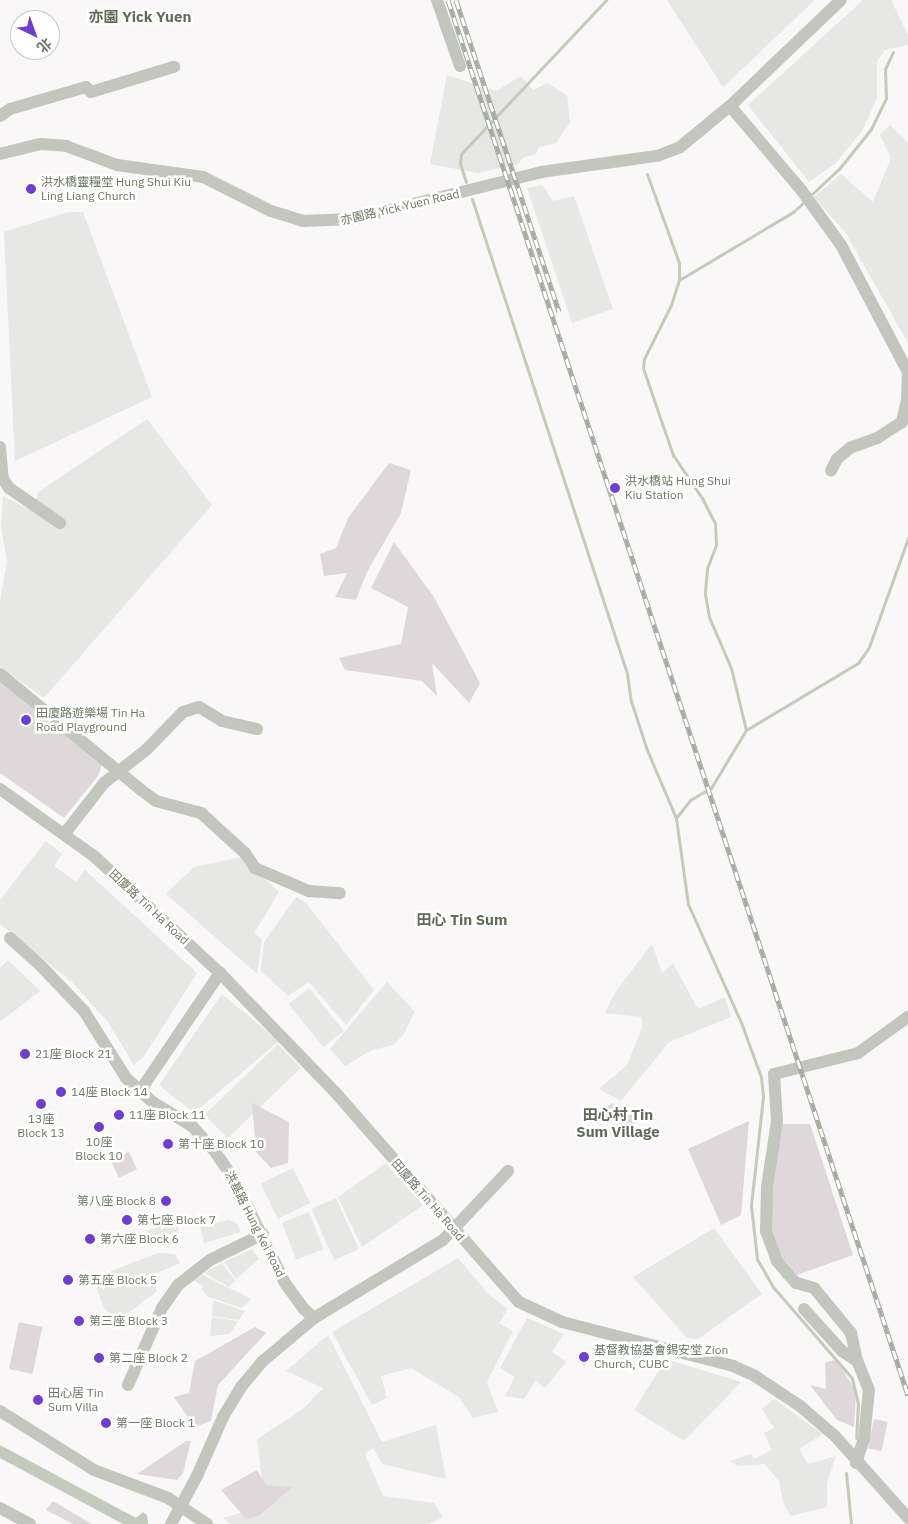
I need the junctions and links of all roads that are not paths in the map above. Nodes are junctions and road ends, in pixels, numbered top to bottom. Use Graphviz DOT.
graph roads {
  1 [pos="437,0"];
  2 [pos="841,0"];
  3 [pos="460,66"];
  4 [pos="174,67"];
  5 [pos="730,106"];
  6 [pos="0,116"];
  7 [pos="0,152"];
  8 [pos="0,447"];
  9 [pos="832,471"];
  10 [pos="60,523"];
  11 [pos="0,674"];
  12 [pos="257,729"];
  13 [pos="119,773"];
  14 [pos="0,789"];
  15 [pos="65,833"];
  16 [pos="340,893"];
  17 [pos="10,938"];
  18 [pos="220,973"];
  19 [pos="908,1016"];
  20 [pos="140,1091"];
  21 [pos="508,1171"];
  22 [pos="454,1230"];
  23 [pos="263,1234"];
  24 [pos="804,1308"];
  25 [pos="314,1318"];
  26 [pos="856,1361"];
  27 [pos="128,1386"];
  28 [pos="0,1411"];
  29 [pos="853,1459"];
  30 [pos="182,1505"];
  31 [pos="0,1508"];
  32 [pos="908,1518"];
  33 [pos="172,1523"];
  34 [pos="30,1524"];
  35 [pos="207,1524"];
  1 -- 3 [label="street"];
  2 -- 5 [label="street, 亦園路 Yick Yuen Road"];
  4 -- 6 [label="street"];
  5 -- 7 [label="street, 亦園路 Yick Yuen Road"];
  5 -- 9 [label="street"];
  8 -- 10 [label="street"];
  11 -- 13 [label="street"];
  12 -- 13 [label="street"];
  13 -- 15 [label="street"];
  13 -- 16 [label="street"];
  14 -- 15 [label="street, 田廈路 Tin Ha Road"];
  15 -- 18 [label="street, 田廈路 Tin Ha Road"];
  17 -- 20 [label="street, 洪基路 Hung Kei Road"];
  18 -- 20 [label="street"];
  18 -- 22 [label="street, 田廈路 Tin Ha Road"];
  19 -- 26 [label="street"];
  20 -- 23 [label="street, 洪基路 Hung Kei Road"];
  21 -- 22 [label="street"];
  22 -- 25 [label="street"];
  22 -- 29 [label="street, 田廈路 Tin Ha Road"];
  23 -- 25 [label="street, 洪基路 Hung Kei Road"];
  23 -- 27 [label="street"];
  24 -- 26 [label="street"];
  25 -- 30 [label="street"];
  26 -- 29 [label="street"];
  28 -- 30 [label="street"];
  29 -- 32 [label="street, 田廈路 Tin Ha Road"];
  30 -- 33 [label="street"];
  30 -- 35 [label="street"];
  31 -- 34 [label="street"];
}
